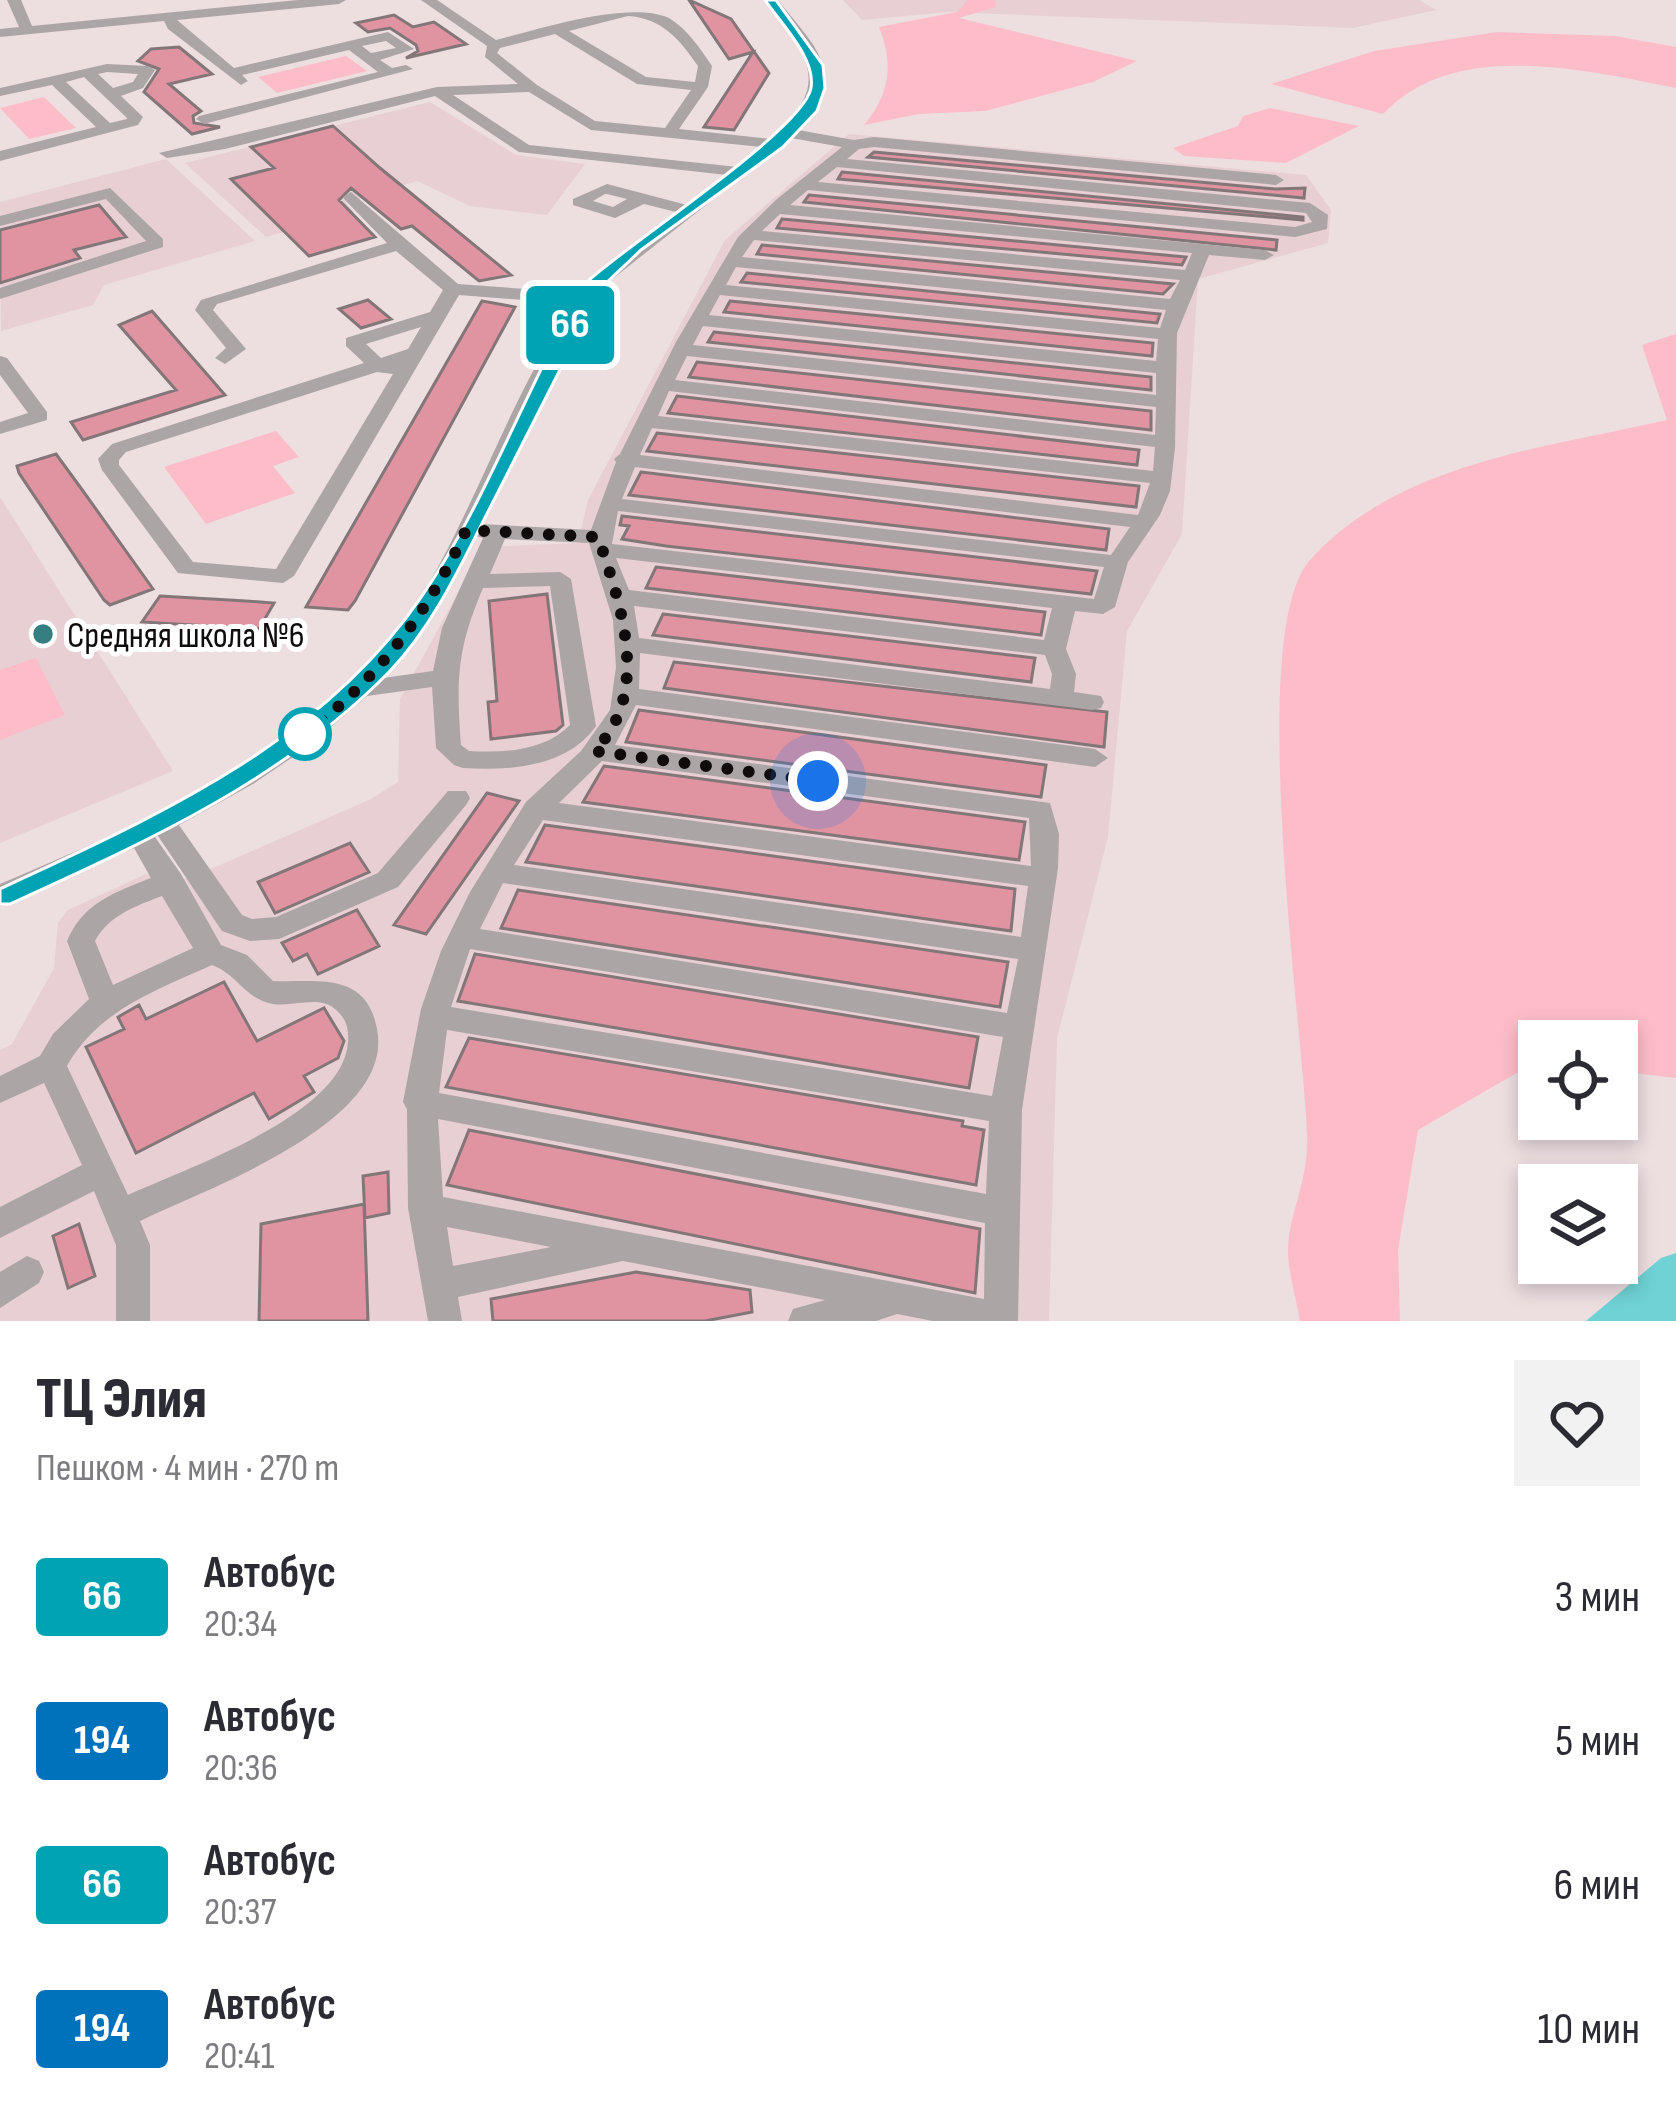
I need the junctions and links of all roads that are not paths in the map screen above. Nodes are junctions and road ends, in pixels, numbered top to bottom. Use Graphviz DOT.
graph roads {
  1 [pos="14,0"];
  2 [pos="339,0"];
  3 [pos="428,0"];
  4 [pos="771,0"];
  5 [pos="168,16"];
  6 [pos="26,30"];
  7 [pos="558,30"];
  8 [pos="0,33"];
  9 [pos="351,45"];
  10 [pos="494,45"];
  11 [pos="387,55"];
  12 [pos="370,58"];
  13 [pos="512,71"];
  14 [pos="88,72"];
  15 [pos="388,73"];
  16 [pos="232,74"];
  17 [pos="56,80"];
  18 [pos="701,87"];
  19 [pos="532,88"];
  20 [pos="437,91"];
  21 [pos="0,92"];
  22 [pos="111,94"];
  23 [pos="267,103"];
  24 [pos="203,118"];
  25 [pos="108,130"];
  26 [pos="668,134"];
  27 [pos="783,139"];
  28 [pos="225,144"];
  29 [pos="854,145"];
  30 [pos="4,150"];
  31 [pos="167,153"];
  32 [pos="241,159"];
  33 [pos="834,162"];
  34 [pos="739,172"];
  35 [pos="1276,180"];
  36 [pos="804,185"];
  37 [pos="34,193"];
  38 [pos="351,197"];
  39 [pos="642,198"];
  40 [pos="48,209"];
  41 [pos="687,209"];
  42 [pos="777,209"];
  43 [pos="0,221"];
  44 [pos="750,235"];
  45 [pos="400,245"];
  46 [pos="1202,249"];
  47 [pos="1265,255"];
  48 [pos="730,261"];
  49 [pos="1190,276"];
  50 [pos="716,289"];
  51 [pos="453,290"];
  52 [pos="0,294"];
  53 [pos="584,298"];
  54 [pos="1174,304"];
  55 [pos="437,316"];
  56 [pos="700,320"];
  57 [pos="1168,334"];
  58 [pos="682,350"];
  59 [pos="416,353"];
  60 [pos="225,358"];
  61 [pos="0,362"];
  62 [pos="378,366"];
  63 [pos="1165,368"];
  64 [pos="404,373"];
  65 [pos="664,385"];
  66 [pos="1167,402"];
  67 [pos="645,421"];
  68 [pos="0,428"];
  69 [pos="1161,442"];
  70 [pos="624,460"];
  71 [pos="1160,478"];
  72 [pos="612,504"];
  73 [pos="1141,522"];
  74 [pos="466,530"];
  75 [pos="497,532"];
  76 [pos="601,544"];
  77 [pos="1117,562"];
  78 [pos="474,581"];
  79 [pos="620,596"];
  80 [pos="1065,602"];
  81 [pos="625,644"];
  82 [pos="1054,649"];
  83 [pos="444,678"];
  84 [pos="359,689"];
  85 [pos="627,696"];
  86 [pos="1061,698"];
  87 [pos="1092,702"];
  88 [pos="594,751"];
  89 [pos="1094,758"];
  90 [pos="457,798"];
  91 [pos="536,809"];
  92 [pos="151,828"];
  93 [pos="494,872"];
  94 [pos="1041,878"];
  95 [pos="171,881"];
  96 [pos="0,896"];
  97 [pos="462,937"];
  98 [pos="1032,950"];
  99 [pos="211,953"];
  100 [pos="105,1002"];
  101 [pos="434,1016"];
  102 [pos="1018,1027"];
  103 [pos="51,1065"];
  104 [pos="0,1090"];
  105 [pos="418,1102"];
  106 [pos="1006,1112"];
  107 [pos="102,1171"];
  108 [pos="425,1208"];
  109 [pos="1005,1212"];
  110 [pos="121,1214"];
  111 [pos="0,1223"];
  112 [pos="627,1247"];
  113 [pos="790,1279"];
  114 [pos="438,1285"];
  115 [pos="898,1300"];
  116 [pos="1000,1319"];
  117 [pos="133,1321"];
  118 [pos="445,1321"];
  119 [pos="796,1321"];
  120 [pos="806,1321"];
  1 -- 6 [label="street"];
  2 -- 5 [label="street"];
  3 -- 10 [label="street"];
  4 -- 27 [label="street"];
  5 -- 6 [label="street"];
  5 -- 16 [label="street"];
  6 -- 8 [label="street"];
  7 -- 10 [label="street"];
  7 -- 18 [label="street"];
  7 -- 18 [label="street"];
  9 -- 11 [label="street"];
  9 -- 12 [label="street"];
  9 -- 16 [label="street"];
  10 -- 13 [label="street"];
  11 -- 12 [label="street"];
  11 -- 15 [label="street"];
  12 -- 15 [label="street"];
  13 -- 19 [label="street"];
  13 -- 20 [label="street"];
  14 -- 17 [label="street"];
  14 -- 22 [label="street"];
  14 -- 22 [label="street"];
  15 -- 23 [label="street"];
  16 -- 23 [label="street"];
  17 -- 21 [label="street"];
  17 -- 25 [label="street"];
  18 -- 26 [label="street"];
  19 -- 20 [label="street"];
  19 -- 26 [label="street"];
  20 -- 28 [label="street"];
  20 -- 34 [label="street"];
  22 -- 25 [label="street"];
  23 -- 24 [label="street"];
  25 -- 30 [label="street"];
  26 -- 27 [label="street"];
  27 -- 29 [label="street"];
  27 -- 34 [label="street"];
  28 -- 31 [label="street"];
  28 -- 32 [label="street"];
  29 -- 33 [label="street"];
  29 -- 35 [label="street"];
  33 -- 36 [label="street"];
  33 -- 36 [label="street"];
  34 -- 41 [label="street"];
  36 -- 42 [label="street"];
  37 -- 40 [label="street"];
  38 -- 45 [label="street"];
  39 -- 41 [label="street"];
  40 -- 43 [label="street"];
  40 -- 52 [label="street"];
  41 -- 53 [label="street"];
  42 -- 44 [label="street"];
  42 -- 46 [label="street"];
  44 -- 48 [label="street"];
  44 -- 49 [label="street"];
  45 -- 51 [label="street"];
  45 -- 60 [label="street"];
  46 -- 47 [label="street"];
  46 -- 49 [label="street"];
  48 -- 50 [label="street"];
  48 -- 54 [label="street"];
  49 -- 54 [label="street"];
  50 -- 56 [label="street"];
  50 -- 57 [label="street"];
  51 -- 53 [label="street"];
  51 -- 55 [label="street"];
  53 -- 74 [label="street"];
  54 -- 57 [label="street"];
  55 -- 59 [label="street"];
  55 -- 62 [label="street"];
  56 -- 58 [label="street"];
  56 -- 63 [label="street"];
  57 -- 63 [label="street"];
  58 -- 65 [label="street"];
  58 -- 66 [label="street"];
  59 -- 62 [label="street"];
  59 -- 64 [label="street"];
  61 -- 68 [label="street"];
  62 -- 64 [label="street"];
  62 -- 64 [label="street"];
  63 -- 66 [label="street"];
  65 -- 67 [label="street"];
  65 -- 69 [label="street"];
  66 -- 69 [label="street"];
  67 -- 70 [label="street"];
  67 -- 71 [label="street"];
  69 -- 71 [label="street"];
  70 -- 72 [label="street"];
  70 -- 73 [label="street"];
  71 -- 73 [label="street"];
  72 -- 76 [label="street"];
  72 -- 77 [label="street"];
  73 -- 77 [label="street"];
  74 -- 75 [label="street"];
  74 -- 84 [label="street"];
  75 -- 76 [label="street"];
  75 -- 78 [label="street"];
  76 -- 79 [label="street"];
  76 -- 80 [label="street"];
  77 -- 80 [label="street"];
  78 -- 83 [label="street"];
  78 -- 83 [label="street"];
  79 -- 81 [label="street"];
  79 -- 82 [label="street"];
  80 -- 82 [label="street"];
  81 -- 85 [label="street"];
  81 -- 86 [label="street"];
  82 -- 86 [label="street"];
  83 -- 84 [label="street"];
  84 -- 92 [label="street"];
  85 -- 88 [label="street"];
  85 -- 89 [label="street"];
  86 -- 87 [label="street"];
  88 -- 91 [label="street"];
  88 -- 94 [label="street"];
  90 -- 92 [label="street"];
  91 -- 93 [label="street"];
  91 -- 94 [label="street"];
  92 -- 95 [label="street"];
  92 -- 96 [label="street"];
  93 -- 97 [label="street"];
  93 -- 98 [label="street"];
  94 -- 98 [label="street"];
  95 -- 99 [label="street"];
  95 -- 100 [label="street"];
  97 -- 101 [label="street"];
  97 -- 102 [label="street"];
  98 -- 102 [label="street"];
  99 -- 100 [label="street"];
  99 -- 110 [label="street"];
  100 -- 103 [label="street"];
  101 -- 105 [label="street"];
  101 -- 106 [label="street"];
  102 -- 106 [label="street"];
  103 -- 104 [label="street"];
  103 -- 107 [label="street"];
  105 -- 108 [label="street"];
  105 -- 109 [label="street"];
  106 -- 109 [label="street"];
  107 -- 110 [label="street"];
  107 -- 111 [label="street"];
  108 -- 112 [label="street"];
  108 -- 114 [label="street"];
  109 -- 116 [label="street"];
  110 -- 117 [label="street"];
  112 -- 113 [label="street"];
  112 -- 114 [label="street"];
  113 -- 115 [label="street"];
  113 -- 119 [label="street"];
  114 -- 118 [label="street"];
  115 -- 116 [label="street"];
  115 -- 120 [label="street"];
}
